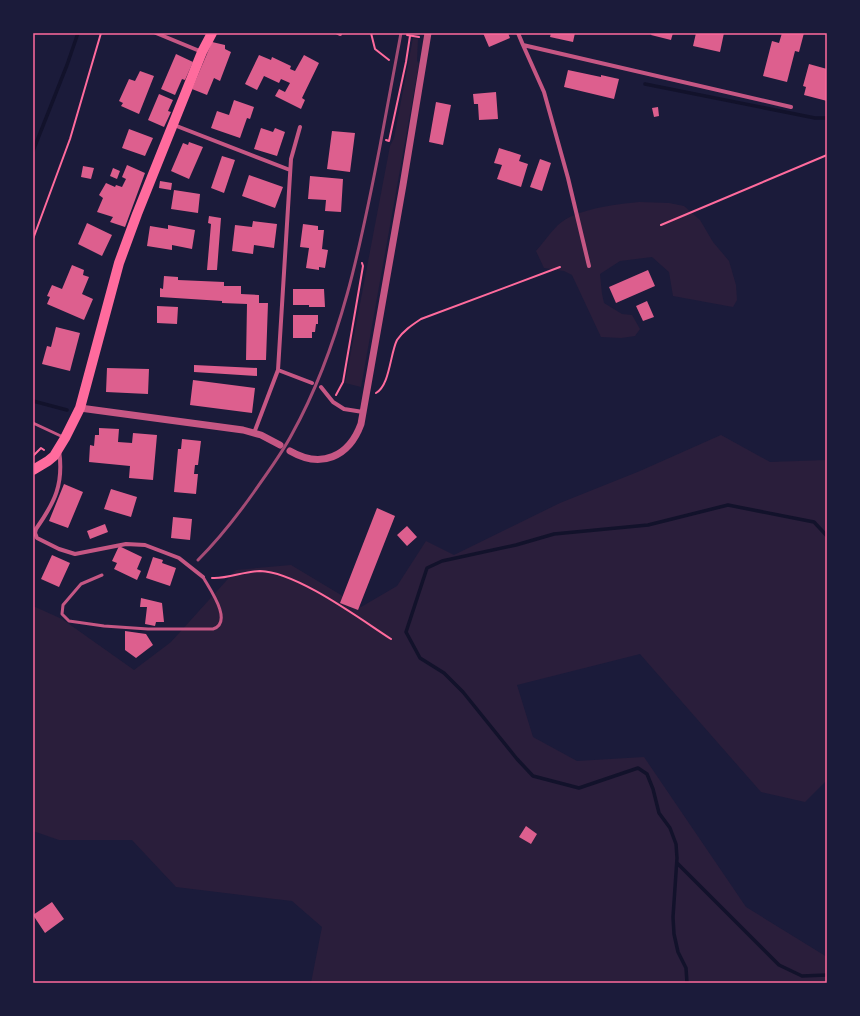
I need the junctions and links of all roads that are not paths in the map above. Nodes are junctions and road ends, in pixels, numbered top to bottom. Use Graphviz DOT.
graph roads {
  1 [pos="156,33"];
  2 [pos="212,33"];
  3 [pos="428,33"];
  4 [pos="518,33"];
  5 [pos="523,45"];
  6 [pos="202,52"];
  7 [pos="791,107"];
  8 [pos="173,124"];
  9 [pos="300,127"];
  10 [pos="290,170"];
  11 [pos="589,266"];
  12 [pos="278,370"];
  13 [pos="312,383"];
  14 [pos="321,387"];
  15 [pos="80,408"];
  16 [pos="364,412"];
  17 [pos="33,423"];
  18 [pos="254,433"];
  19 [pos="65,438"];
  20 [pos="280,445"];
  21 [pos="59,447"];
  22 [pos="290,451"];
  23 [pos="33,470"];
  24 [pos="34,532"];
  25 [pos="102,575"];
  26 [pos="203,577"];
  1 -- 6 [label="street"];
  2 -- 6 [label="main road"];
  3 -- 16 [label="street"];
  4 -- 5 [label="street"];
  5 -- 7 [label="street"];
  5 -- 11 [label="street"];
  6 -- 8 [label="main road"];
  8 -- 10 [label="street"];
  8 -- 15 [label="main road"];
  9 -- 10 [label="street"];
  10 -- 12 [label="street"];
  12 -- 13 [label="street"];
  12 -- 18 [label="street"];
  14 -- 16 [label="street"];
  15 -- 18 [label="street"];
  15 -- 19 [label="main road"];
  16 -- 22 [label="street"];
  17 -- 19 [label="lane"];
  18 -- 20 [label="street"];
  19 -- 21 [label="main road"];
  21 -- 23 [label="main road"];
  21 -- 24 [label="street"];
  24 -- 26 [label="street"];
  25 -- 26 [label="lane"];
}
